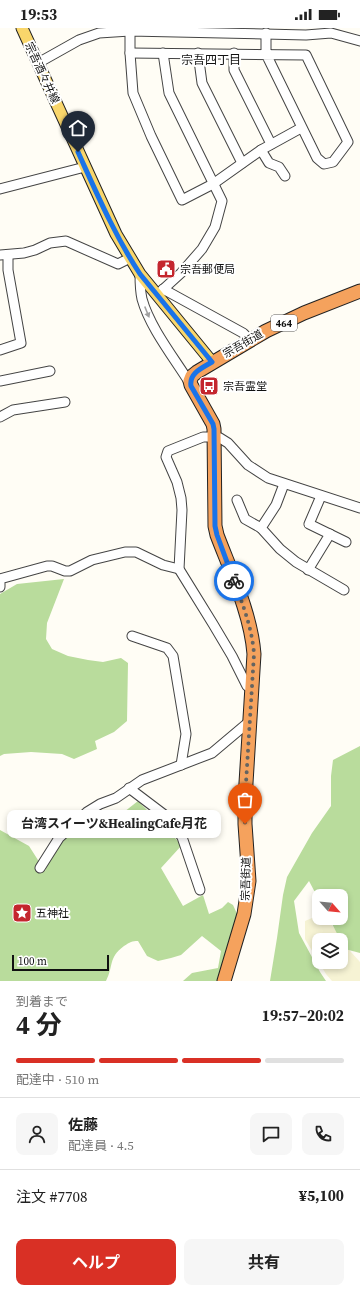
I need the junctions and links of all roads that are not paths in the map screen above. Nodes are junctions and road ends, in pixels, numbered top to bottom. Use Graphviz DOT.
graph roads {
  1 [pos="22,28"];
  2 [pos="130,29"];
  3 [pos="192,30"];
  4 [pos="321,31"];
  5 [pos="266,33"];
  6 [pos="360,41"];
  7 [pos="130,52"];
  8 [pos="163,53"];
  9 [pos="198,53"];
  10 [pos="234,53"];
  11 [pos="266,54"];
  12 [pos="38,63"];
  13 [pos="301,128"];
  14 [pos="272,144"];
  15 [pos="261,150"];
  16 [pos="242,163"];
  17 [pos="85,167"];
  18 [pos="285,176"];
  19 [pos="213,184"];
  20 [pos="0,189"];
  21 [pos="4,255"];
  22 [pos="130,258"];
  23 [pos="140,274"];
  24 [pos="360,291"];
  25 [pos="160,292"];
  26 [pos="250,340"];
  27 [pos="0,350"];
  28 [pos="212,362"];
  29 [pos="50,371"];
  30 [pos="0,381"];
  31 [pos="191,386"];
  32 [pos="66,402"];
  33 [pos="0,418"];
  34 [pos="215,437"];
  35 [pos="284,484"];
  36 [pos="321,496"];
  37 [pos="237,500"];
  38 [pos="360,508"];
  39 [pos="261,528"];
  40 [pos="330,534"];
  41 [pos="346,542"];
  42 [pos="179,569"];
  43 [pos="308,570"];
  44 [pos="0,578"];
  45 [pos="0,587"];
  46 [pos="344,590"];
  47 [pos="132,636"];
  48 [pos="252,688"];
  49 [pos="250,721"];
  50 [pos="181,765"];
  51 [pos="129,788"];
  52 [pos="40,868"];
  53 [pos="200,890"];
  54 [pos="224,981"];
  1 -- 12 [label="main road, 宗吾酒々井線"];
  2 -- 3 [label="street"];
  2 -- 7 [label="street"];
  2 -- 12 [label="street"];
  3 -- 5 [label="street"];
  4 -- 5 [label="street"];
  4 -- 6 [label="street"];
  5 -- 11 [label="street"];
  7 -- 8 [label="street"];
  7 -- 19 [label="street"];
  8 -- 9 [label="street"];
  8 -- 19 [label="street"];
  9 -- 10 [label="street"];
  9 -- 16 [label="street"];
  10 -- 11 [label="street"];
  10 -- 14 [label="street"];
  11 -- 13 [label="street"];
  11 -- 13 [label="street"];
  12 -- 17 [label="main road, 宗吾酒々井線"];
  13 -- 14 [label="street"];
  14 -- 15 [label="street"];
  15 -- 16 [label="street"];
  15 -- 18 [label="street"];
  16 -- 19 [label="street"];
  17 -- 20 [label="street"];
  17 -- 22 [label="main road, 宗吾酒々井線"];
  19 -- 25 [label="street"];
  21 -- 22 [label="street"];
  21 -- 27 [label="street"];
  22 -- 23 [label="main road, 宗吾酒々井線"];
  23 -- 25 [label="main road, 宗吾酒々井線"];
  23 -- 31 [label="street, one-way"];
  24 -- 26 [label="highway, 宗吾街道 / 464"];
  25 -- 26 [label="street"];
  25 -- 28 [label="main road, 宗吾酒々井線"];
  26 -- 28 [label="highway, 宗吾街道 / 464"];
  28 -- 31 [label="highway, 宗吾街道 / 464"];
  29 -- 30 [label="street"];
  31 -- 34 [label="highway, 宗吾街道"];
  32 -- 33 [label="street"];
  34 -- 35 [label="street"];
  34 -- 42 [label="street"];
  34 -- 48 [label="highway, 宗吾街道"];
  35 -- 36 [label="street"];
  35 -- 39 [label="street"];
  36 -- 38 [label="street"];
  36 -- 40 [label="street"];
  37 -- 39 [label="street"];
  39 -- 43 [label="street"];
  40 -- 41 [label="street"];
  40 -- 43 [label="street"];
  42 -- 44 [label="street"];
  42 -- 48 [label="street"];
  43 -- 46 [label="street"];
  44 -- 45 [label="street"];
  47 -- 50 [label="street"];
  48 -- 49 [label="highway, 宗吾街道"];
  49 -- 50 [label="street"];
  49 -- 54 [label="highway, 宗吾街道"];
  50 -- 51 [label="street"];
  51 -- 52 [label="street"];
  51 -- 53 [label="street"];
}
